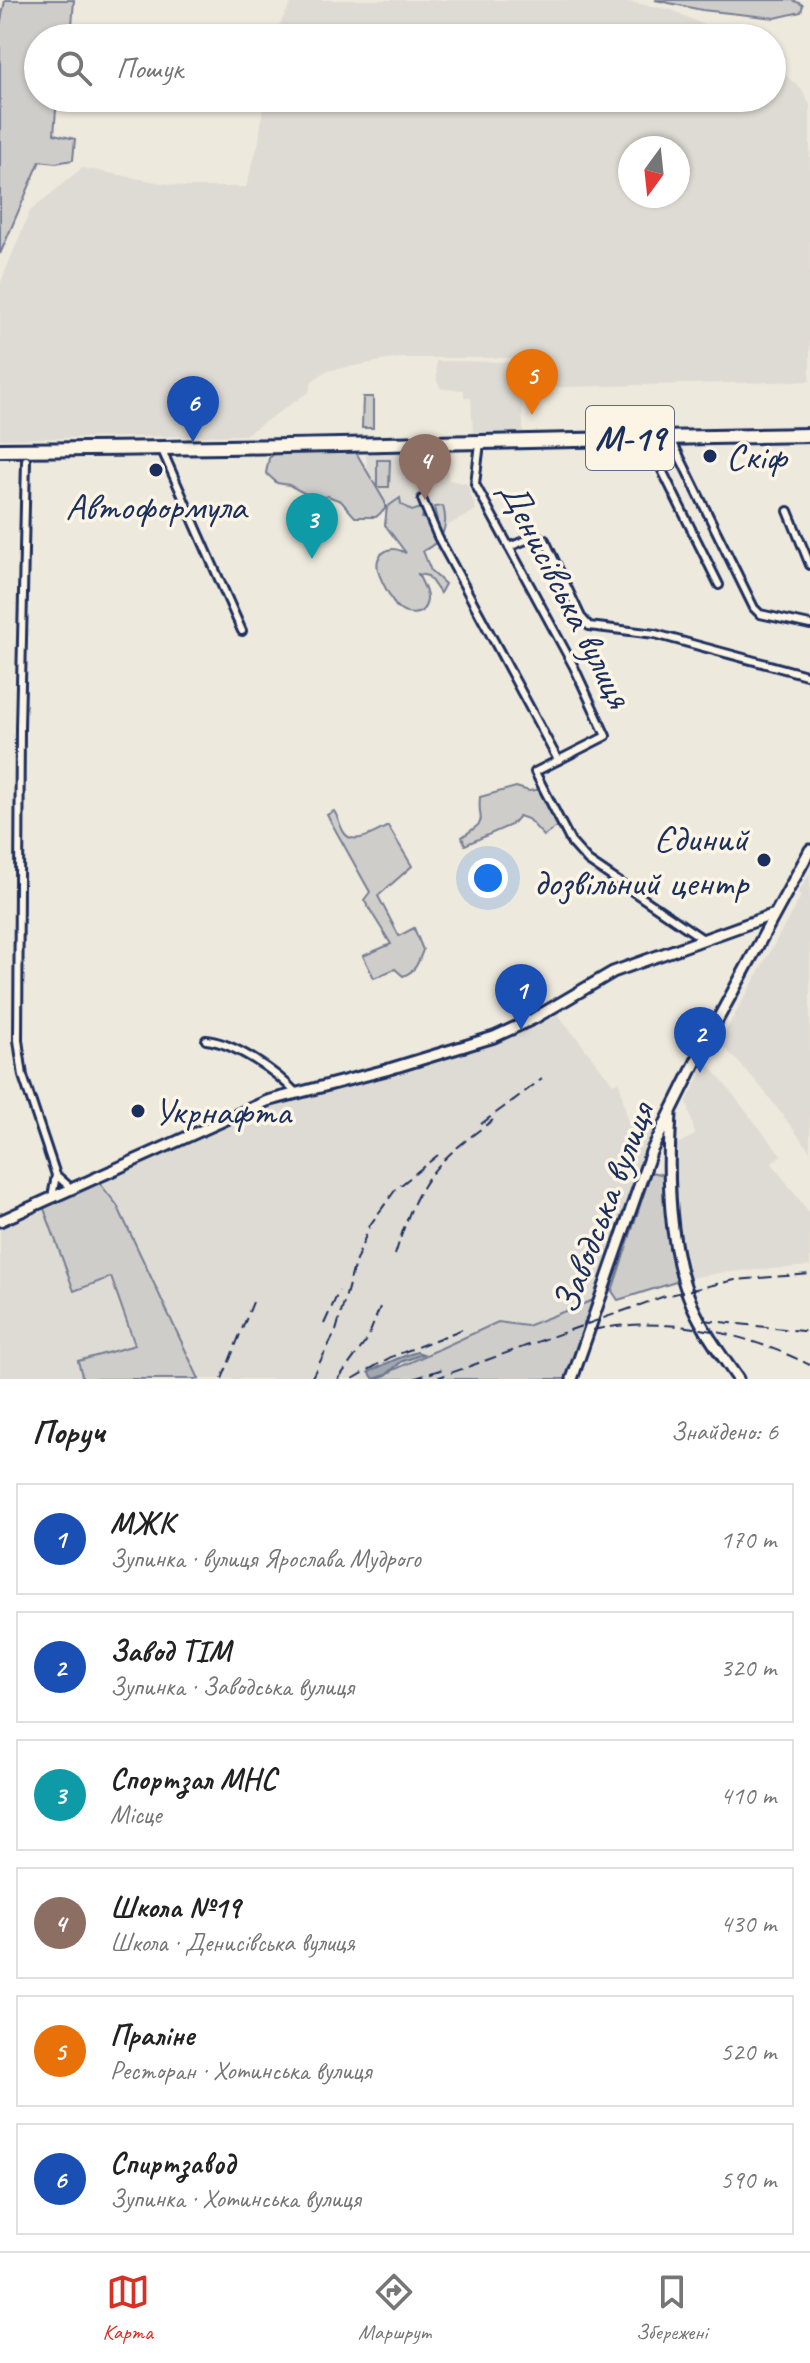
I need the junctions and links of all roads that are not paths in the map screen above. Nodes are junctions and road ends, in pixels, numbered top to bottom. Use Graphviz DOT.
graph roads {
  1 [pos="810,435"];
  2 [pos="670,437"];
  3 [pos="646,438"];
  4 [pos="480,441"];
  5 [pos="0,450"];
  6 [pos="162,450"];
  7 [pos="26,455"];
  8 [pos="422,499"];
  9 [pos="788,511"];
  10 [pos="509,547"];
  11 [pos="810,565"];
  12 [pos="719,585"];
  13 [pos="810,625"];
  14 [pos="242,631"];
  15 [pos="810,676"];
  16 [pos="558,760"];
  17 [pos="810,850"];
  18 [pos="772,915"];
  19 [pos="703,939"];
  20 [pos="206,1040"];
  21 [pos="296,1093"];
  22 [pos="671,1109"];
  23 [pos="651,1152"];
  24 [pos="669,1158"];
  25 [pos="56,1175"];
  26 [pos="72,1189"];
  27 [pos="52,1197"];
  28 [pos="0,1221"];
  29 [pos="572,1379"];
  30 [pos="738,1379"];
  1 -- 2 [label="highway, М-19"];
  2 -- 3 [label="highway, М-19"];
  2 -- 13 [label="street"];
  3 -- 4 [label="highway, М-19"];
  3 -- 12 [label="street"];
  4 -- 6 [label="highway, М-19"];
  4 -- 10 [label="street, Денисівська вулиця"];
  5 -- 7 [label="highway, М-19"];
  6 -- 7 [label="highway, М-19"];
  6 -- 14 [label="street"];
  7 -- 25 [label="street"];
  8 -- 16 [label="street"];
  9 -- 11 [label="street"];
  10 -- 15 [label="street"];
  10 -- 16 [label="street, Денисівська вулиця"];
  16 -- 19 [label="street, Денисівська вулиця"];
  17 -- 18 [label="main road, Заводська вулиця"];
  18 -- 19 [label="main road"];
  18 -- 22 [label="main road, Заводська вулиця"];
  19 -- 21 [label="main road"];
  20 -- 21 [label="street"];
  21 -- 26 [label="main road"];
  22 -- 23 [label="main road, Заводська вулиця"];
  22 -- 24 [label="main road"];
  23 -- 24 [label="main road"];
  23 -- 29 [label="main road, Заводська вулиця"];
  24 -- 30 [label="main road"];
  25 -- 26 [label="street"];
  25 -- 27 [label="street"];
  26 -- 27 [label="main road"];
  27 -- 28 [label="main road"];
}
